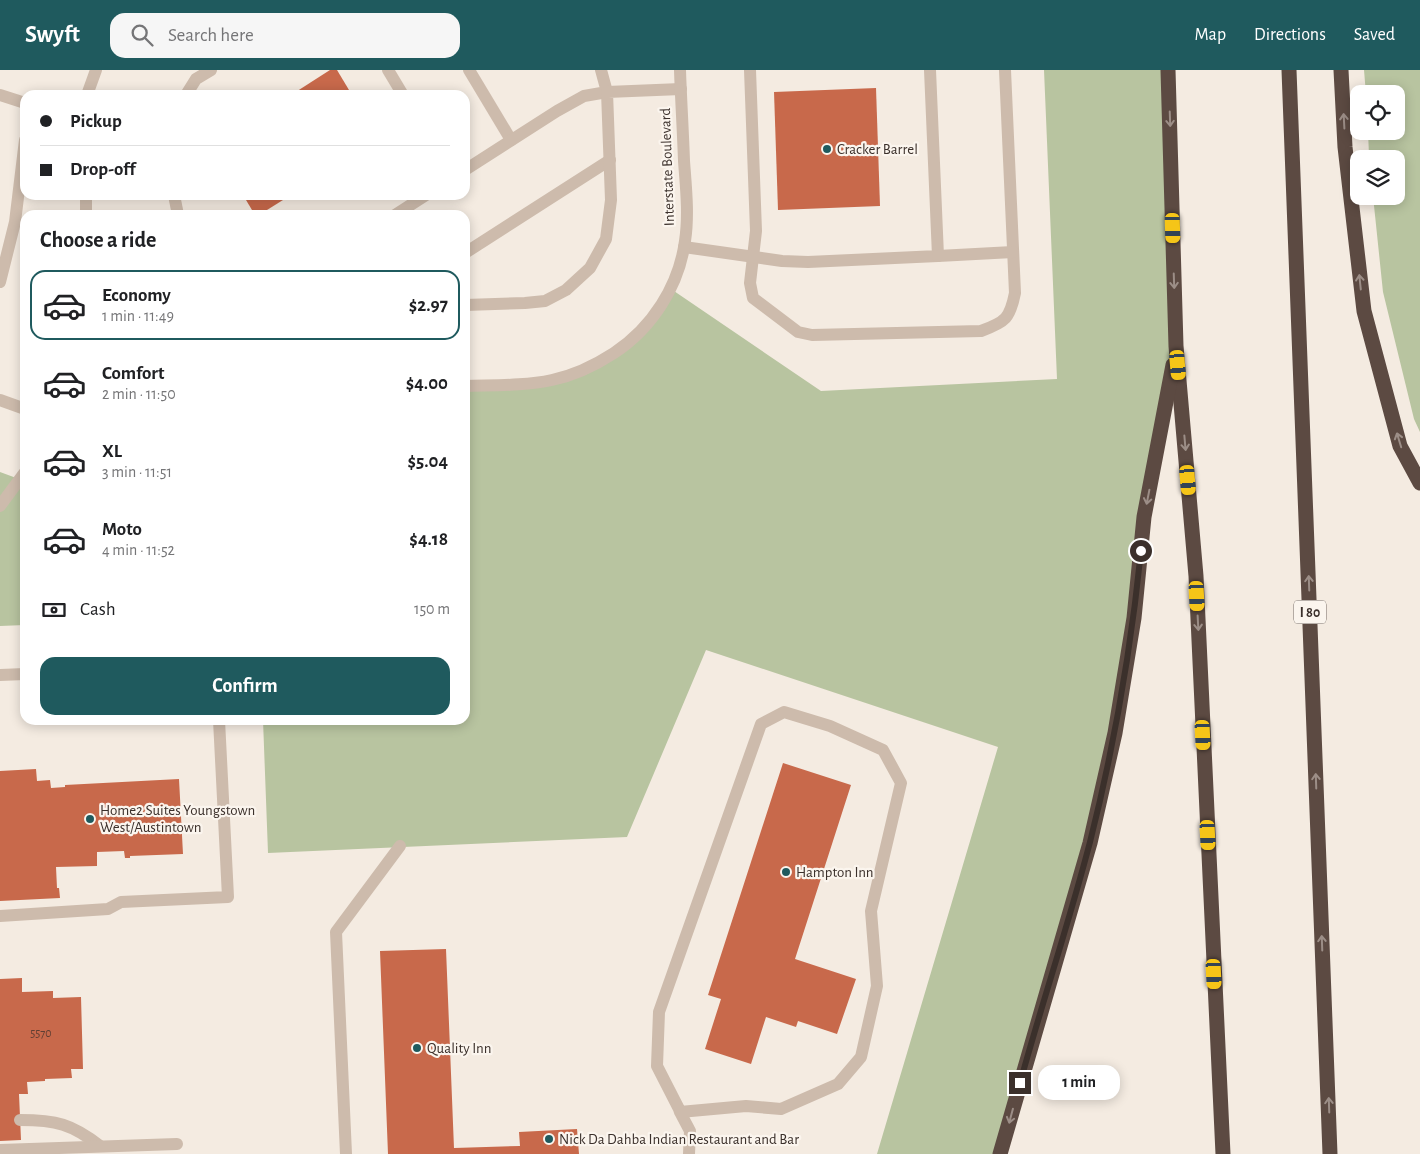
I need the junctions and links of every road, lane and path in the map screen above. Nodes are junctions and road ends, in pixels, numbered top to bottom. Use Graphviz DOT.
graph roads {
  1 [pos="96,70"];
  2 [pos="212,70"];
  3 [pos="388,70"];
  4 [pos="469,70"];
  5 [pos="601,70"];
  6 [pos="680,70"];
  7 [pos="750,70"];
  8 [pos="930,70"];
  9 [pos="1005,70"];
  10 [pos="1168,70"];
  11 [pos="1289,70"];
  12 [pos="1341,70"];
  13 [pos="681,89"];
  14 [pos="89,90"];
  15 [pos="189,90"];
  16 [pos="400,90"];
  17 [pos="607,92"];
  18 [pos="0,95"];
  19 [pos="20,101"];
  20 [pos="511,140"];
  21 [pos="610,160"];
  22 [pos="470,167"];
  23 [pos="20,181"];
  24 [pos="418,200"];
  25 [pos="403,210"];
  26 [pos="684,247"];
  27 [pos="470,249"];
  28 [pos="1013,252"];
  29 [pos="938,256"];
  30 [pos="753,257"];
  31 [pos="0,282"];
  32 [pos="470,305"];
  33 [pos="1176,346"];
  34 [pos="470,386"];
  35 [pos="0,400"];
  36 [pos="20,407"];
  37 [pos="20,479"];
  38 [pos="1420,483"];
  39 [pos="0,506"];
  40 [pos="20,674"];
  41 [pos="0,675"];
  42 [pos="220,725"];
  43 [pos="400,846"];
  44 [pos="0,916"];
  45 [pos="680,1112"];
  46 [pos="20,1120"];
  47 [pos="177,1144"];
  48 [pos="100,1146"];
  49 [pos="0,1150"];
  50 [pos="346,1154"];
  51 [pos="689,1154"];
  52 [pos="1000,1154"];
  53 [pos="1223,1154"];
  54 [pos="1330,1154"];
  1 -- 14 [label="street"];
  2 -- 15 [label="street"];
  3 -- 16 [label="street"];
  4 -- 20 [label="street"];
  5 -- 17 [label="street"];
  6 -- 13 [label="street, Interstate Boulevard"];
  7 -- 30 [label="street"];
  8 -- 29 [label="street"];
  9 -- 28 [label="street"];
  10 -- 33 [label="highway, one-way"];
  54 -- 11 [label="highway, I 80, one-way"];
  38 -- 12 [label="highway, one-way"];
  13 -- 17 [label="street"];
  13 -- 26 [label="street, Interstate Boulevard"];
  17 -- 20 [label="street"];
  17 -- 21 [label="street"];
  18 -- 19 [label="street"];
  20 -- 22 [label="street"];
  21 -- 27 [label="street"];
  21 -- 32 [label="street"];
  23 -- 31 [label="street"];
  24 -- 25 [label="street"];
  26 -- 30 [label="street"];
  26 -- 34 [label="street, Interstate Boulevard"];
  28 -- 29 [label="street"];
  28 -- 30 [label="street"];
  29 -- 30 [label="street"];
  33 -- 52 [label="highway, one-way"];
  33 -- 53 [label="highway, one-way"];
  35 -- 36 [label="street"];
  37 -- 39 [label="street"];
  40 -- 41 [label="street"];
  42 -- 44 [label="street"];
  43 -- 50 [label="street"];
  45 -- 45 [label="street"];
  45 -- 51 [label="street"];
  46 -- 48 [label="street"];
  47 -- 48 [label="street"];
  48 -- 49 [label="street"];
}
